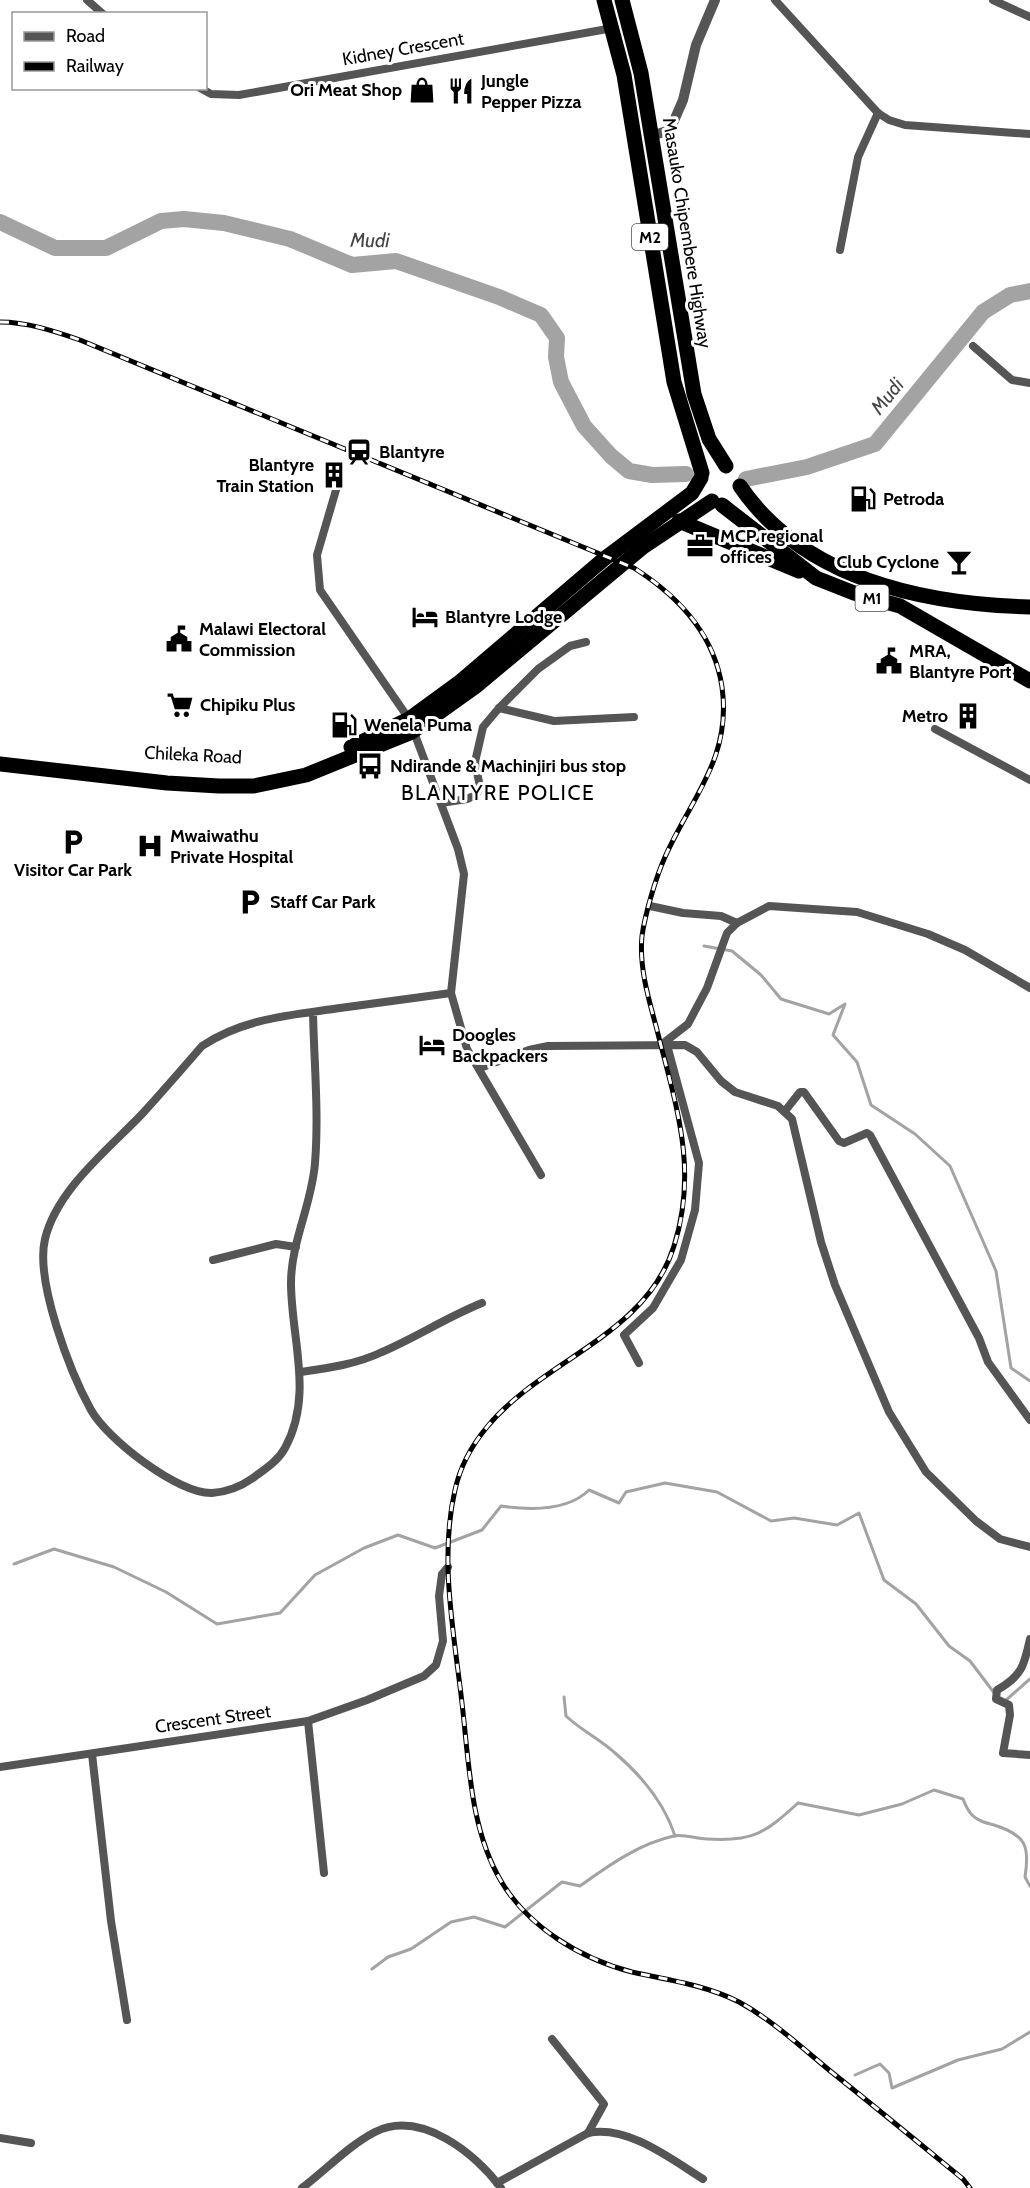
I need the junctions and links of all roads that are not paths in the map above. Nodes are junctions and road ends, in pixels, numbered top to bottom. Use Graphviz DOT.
graph roads {
  1 [pos="87,0"];
  2 [pos="604,0"];
  3 [pos="622,0"];
  4 [pos="715,0"];
  5 [pos="775,0"];
  6 [pos="993,0"];
  7 [pos="101,12"];
  8 [pos="1030,17"];
  9 [pos="613,28"];
  10 [pos="204,90"];
  11 [pos="878,113"];
  12 [pos="1030,134"];
  13 [pos="651,136"];
  14 [pos="840,250"];
  15 [pos="973,346"];
  16 [pos="1030,383"];
  17 [pos="726,466"];
  18 [pos="701,476"];
  19 [pos="740,486"];
  20 [pos="336,490"];
  21 [pos="717,503"];
  22 [pos="680,521"];
  23 [pos="816,578"];
  24 [pos="1030,607"];
  25 [pos="586,642"];
  26 [pos="1030,681"];
  27 [pos="499,708"];
  28 [pos="634,717"];
  29 [pos="411,726"];
  30 [pos="935,729"];
  31 [pos="0,756"];
  32 [pos="0,764"];
  33 [pos="1030,780"];
  34 [pos="441,803"];
  35 [pos="650,906"];
  36 [pos="737,923"];
  37 [pos="1030,988"];
  38 [pos="451,993"];
  39 [pos="313,1012"];
  40 [pos="664,1045"];
  41 [pos="480,1068"];
  42 [pos="785,1111"];
  43 [pos="542,1175"];
  44 [pos="296,1247"];
  45 [pos="213,1260"];
  46 [pos="482,1303"];
  47 [pos="639,1363"];
  48 [pos="302,1372"];
  49 [pos="1030,1420"];
  50 [pos="1030,1546"];
  51 [pos="448,1567"];
  52 [pos="1030,1639"];
  53 [pos="308,1721"];
  54 [pos="92,1754"];
  55 [pos="1030,1755"];
  56 [pos="0,1767"];
  57 [pos="324,1873"];
  58 [pos="127,2020"];
  59 [pos="552,2039"];
  60 [pos="588,2133"];
  61 [pos="0,2138"];
  62 [pos="31,2143"];
  63 [pos="703,2179"];
  64 [pos="499,2185"];
  65 [pos="302,2188"];
  1 -- 7 [label="street"];
  2 -- 9 [label="highway, Masauko Chipembere Highway / M2"];
  3 -- 13 [label="highway, Masauko Chipembere Highway / M2"];
  4 -- 13 [label="street"];
  5 -- 11 [label="street"];
  6 -- 8 [label="street"];
  9 -- 10 [label="street, Kidney Crescent"];
  9 -- 18 [label="highway, Masauko Chipembere Highway / M2"];
  11 -- 12 [label="street"];
  11 -- 14 [label="street"];
  13 -- 17 [label="highway, Masauko Chipembere Highway / M2"];
  15 -- 16 [label="street"];
  17 -- 18 [label="highway"];
  17 -- 19 [label="highway"];
  18 -- 21 [label="highway"];
  18 -- 29 [label="highway"];
  19 -- 21 [label="highway"];
  19 -- 24 [label="highway, M1"];
  20 -- 29 [label="street"];
  21 -- 22 [label="highway"];
  21 -- 23 [label="highway, M1"];
  22 -- 23 [label="highway"];
  22 -- 29 [label="highway"];
  23 -- 26 [label="highway, M1"];
  25 -- 27 [label="street"];
  27 -- 28 [label="street"];
  27 -- 34 [label="street"];
  29 -- 31 [label="highway, Chileka Road"];
  29 -- 32 [label="highway"];
  29 -- 34 [label="street"];
  30 -- 33 [label="street"];
  34 -- 38 [label="street"];
  35 -- 36 [label="street"];
  36 -- 37 [label="street"];
  36 -- 40 [label="street"];
  38 -- 39 [label="street"];
  38 -- 41 [label="street"];
  39 -- 44 [label="street"];
  39 -- 48 [label="street"];
  40 -- 41 [label="street"];
  40 -- 42 [label="street"];
  40 -- 47 [label="street"];
  41 -- 43 [label="street"];
  42 -- 49 [label="street"];
  42 -- 50 [label="street"];
  44 -- 45 [label="street"];
  44 -- 48 [label="street"];
  46 -- 48 [label="street"];
  51 -- 53 [label="street, Crescent Street"];
  52 -- 55 [label="street"];
  53 -- 54 [label="street, Crescent Street"];
  53 -- 57 [label="street"];
  54 -- 56 [label="street, Crescent Street"];
  54 -- 58 [label="street"];
  59 -- 60 [label="street"];
  60 -- 63 [label="street"];
  60 -- 64 [label="street"];
  61 -- 62 [label="street"];
  64 -- 65 [label="street"];
}
